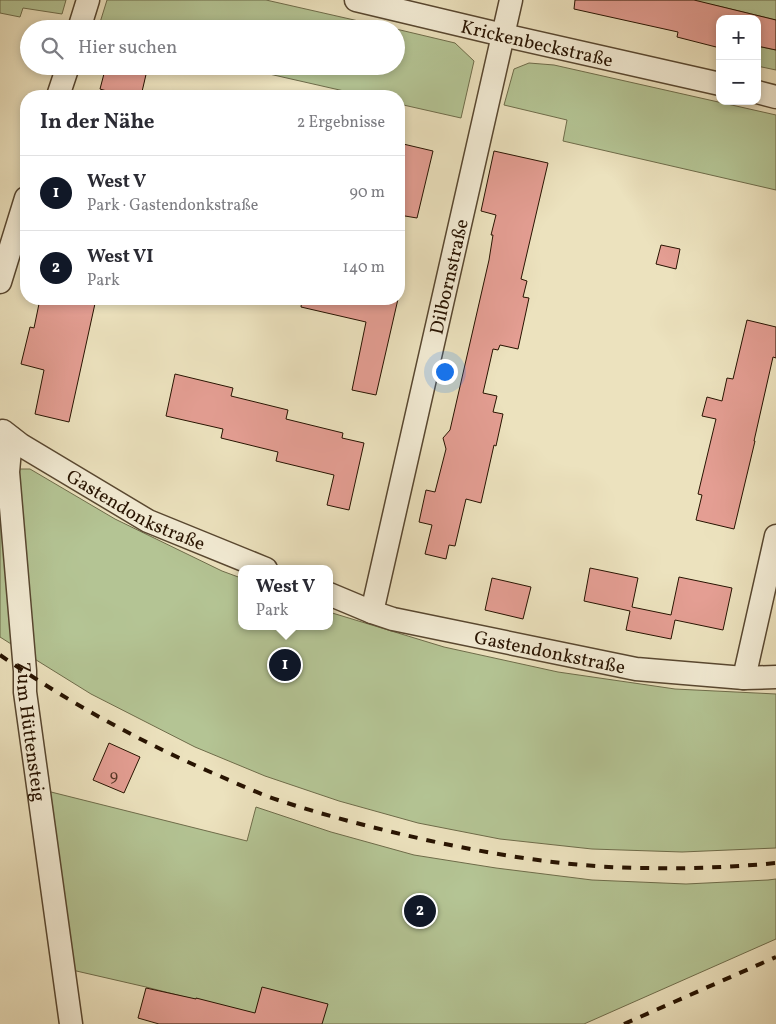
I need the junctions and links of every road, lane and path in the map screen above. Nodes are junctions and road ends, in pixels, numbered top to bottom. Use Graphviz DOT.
graph roads {
  1 [pos="88,0"];
  2 [pos="356,0"];
  3 [pos="512,0"];
  4 [pos="82,20"];
  5 [pos="503,35"];
  6 [pos="65,75"];
  7 [pos="716,83"];
  8 [pos="60,90"];
  9 [pos="761,93"];
  10 [pos="776,97"];
  11 [pos="20,217"];
  12 [pos="0,282"];
  13 [pos="6,433"];
  14 [pos="776,536"];
  15 [pos="256,565"];
  16 [pos="333,596"];
  17 [pos="372,612"];
  18 [pos="776,677"];
  19 [pos="744,678"];
  20 [pos="71,1024"];
  1 -- 4 [label="street"];
  2 -- 5 [label="street, Krickenbeckstraße"];
  3 -- 5 [label="street, Dilbornstraße"];
  5 -- 7 [label="street, Krickenbeckstraße"];
  5 -- 17 [label="street, Dilbornstraße"];
  6 -- 8 [label="street"];
  9 -- 10 [label="street"];
  11 -- 12 [label="street"];
  13 -- 15 [label="street, Gastendonkstraße"];
  13 -- 20 [label="street, Zum Hüttensteig"];
  14 -- 19 [label="street"];
  16 -- 17 [label="street, Gastendonkstraße"];
  17 -- 19 [label="street, Gastendonkstraße"];
  18 -- 19 [label="street, Gastendonkstraße"];
}
